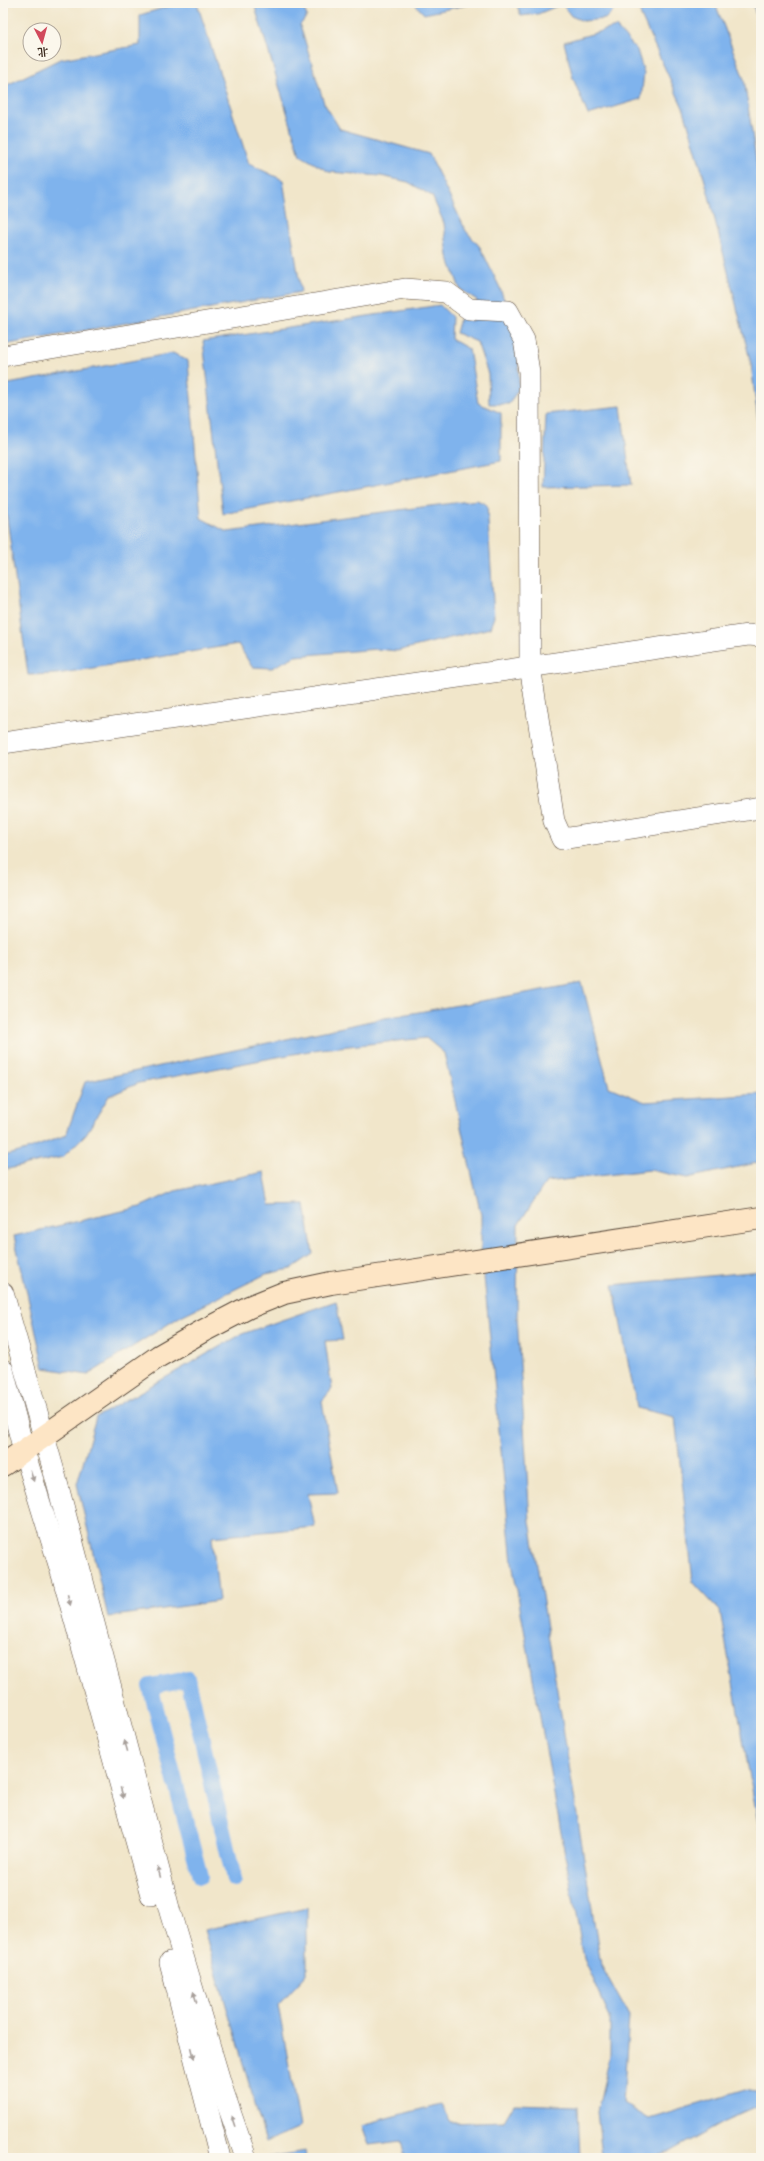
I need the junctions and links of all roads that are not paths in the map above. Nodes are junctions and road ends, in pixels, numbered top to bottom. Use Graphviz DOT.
graph roads {
  1 [pos="3,356"];
  2 [pos="761,636"];
  3 [pos="530,666"];
  4 [pos="3,743"];
  5 [pos="761,808"];
  6 [pos="761,1218"];
  7 [pos="3,1293"];
  8 [pos="3,1370"];
  9 [pos="44,1437"];
  10 [pos="24,1451"];
  11 [pos="3,1465"];
  12 [pos="220,2158"];
  13 [pos="246,2158"];
  1 -- 3 [label="street"];
  2 -- 3 [label="street"];
  3 -- 4 [label="street"];
  3 -- 5 [label="street"];
  6 -- 9 [label="main road"];
  7 -- 9 [label="street"];
  8 -- 10 [label="street"];
  9 -- 10 [label="main road"];
  13 -- 9 [label="street, one-way"];
  10 -- 11 [label="main road"];
  10 -- 12 [label="street, one-way"];
}
